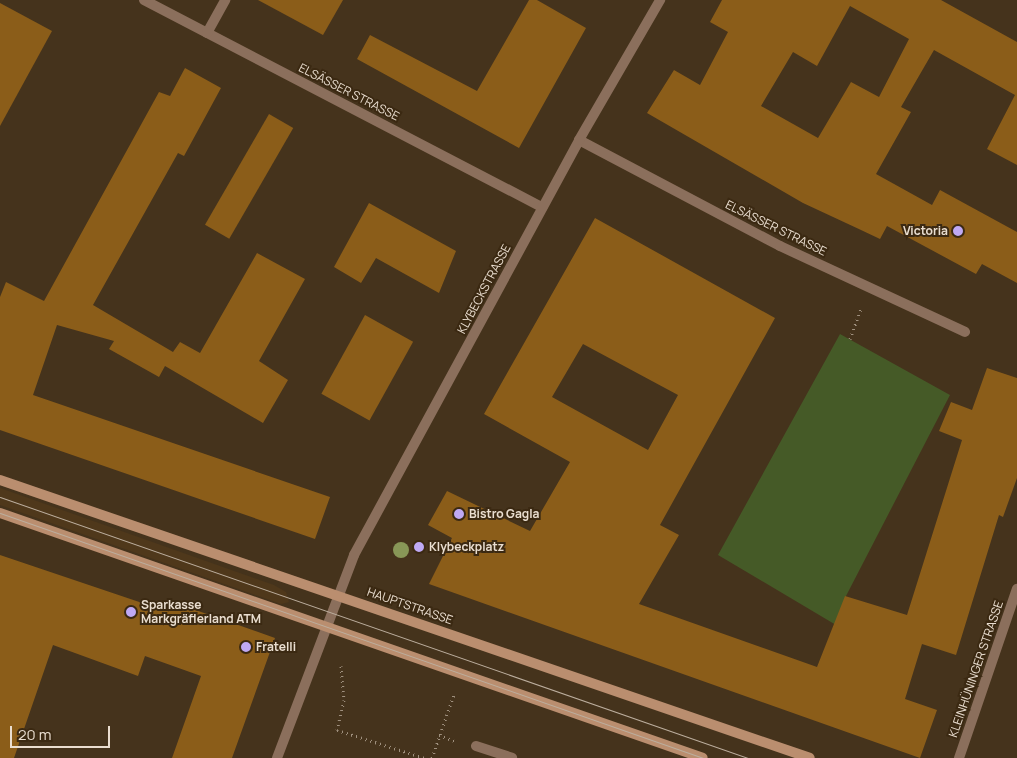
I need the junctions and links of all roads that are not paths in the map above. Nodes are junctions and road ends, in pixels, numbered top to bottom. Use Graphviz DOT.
graph roads {
  1 [pos="144,0"];
  2 [pos="225,0"];
  3 [pos="660,0"];
  4 [pos="207,33"];
  5 [pos="578,140"];
  6 [pos="542,207"];
  7 [pos="965,332"];
  8 [pos="0,480"];
  9 [pos="0,513"];
  10 [pos="1017,589"];
  11 [pos="339,595"];
  12 [pos="326,628"];
  13 [pos="476,746"];
  14 [pos="277,758"];
  15 [pos="512,758"];
  16 [pos="703,758"];
  17 [pos="810,758"];
  18 [pos="959,758"];
  1 -- 4 [label="street, ELSÄSSER STRASSE"];
  2 -- 4 [label="street"];
  3 -- 5 [label="street, KLYBECKSTRASSE"];
  4 -- 6 [label="street, ELSÄSSER STRASSE"];
  5 -- 6 [label="street, KLYBECKSTRASSE"];
  5 -- 7 [label="street, ELSÄSSER STRASSE"];
  6 -- 11 [label="street, KLYBECKSTRASSE"];
  8 -- 11 [label="main road, HAUPTSTRASSE"];
  9 -- 12 [label="main road"];
  10 -- 18 [label="street, KLEINHÜNINGER STRASSE"];
  11 -- 12 [label="street, KLYBECKSTRASSE"];
  11 -- 17 [label="main road, HAUPTSTRASSE"];
  12 -- 14 [label="street, KLYBECKSTRASSE"];
  12 -- 16 [label="main road"];
  13 -- 15 [label="street"];
}
